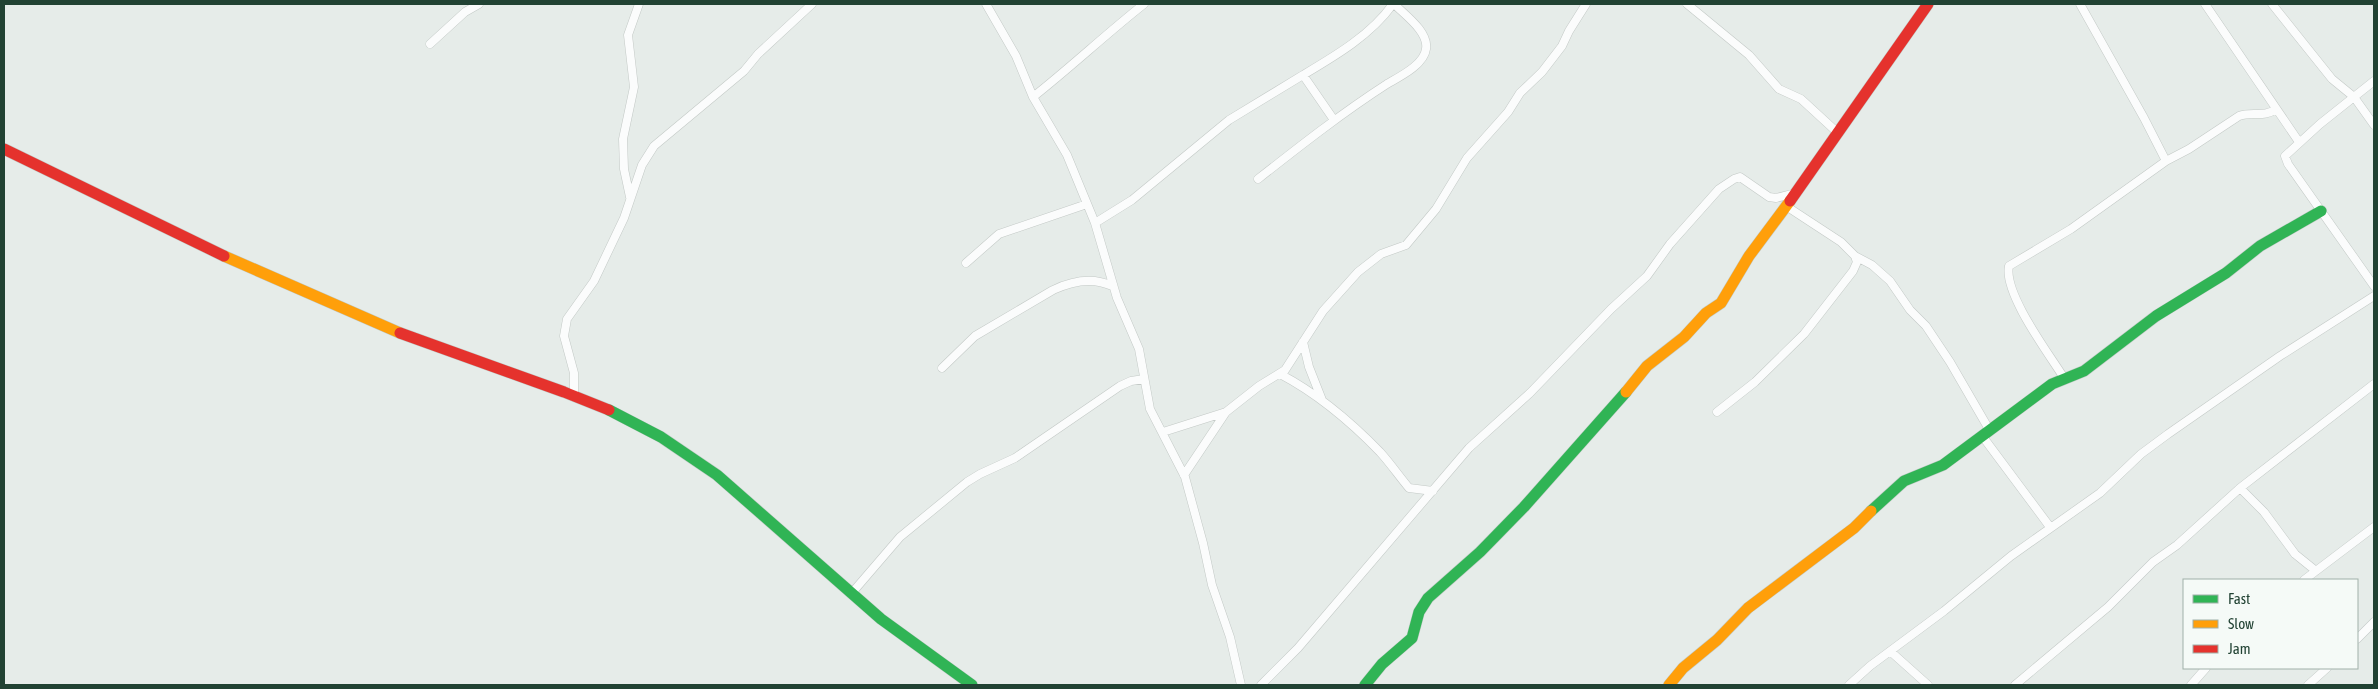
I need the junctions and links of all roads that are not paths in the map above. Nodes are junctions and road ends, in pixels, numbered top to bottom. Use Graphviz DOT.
graph roads {
  1 [pos="479,4"];
  2 [pos="639,4"];
  3 [pos="812,4"];
  4 [pos="986,4"];
  5 [pos="1144,4"];
  6 [pos="1394,4"];
  7 [pos="1586,4"];
  8 [pos="1687,4"];
  9 [pos="1928,4"];
  10 [pos="2080,4"];
  11 [pos="2205,4"];
  12 [pos="2272,4"];
  13 [pos="430,44"];
  14 [pos="1302,75"];
  15 [pos="2374,81"];
  16 [pos="1033,97"];
  17 [pos="2354,97"];
  18 [pos="2276,109"];
  19 [pos="1334,120"];
  20 [pos="2374,126"];
  21 [pos="1838,133"];
  22 [pos="2299,142"];
  23 [pos="4,149"];
  24 [pos="2166,161"];
  25 [pos="1258,179"];
  26 [pos="1796,192"];
  27 [pos="630,198"];
  28 [pos="1087,204"];
  29 [pos="1786,206"];
  30 [pos="2321,211"];
  31 [pos="1095,223"];
  32 [pos="1855,256"];
  33 [pos="966,263"];
  34 [pos="1868,264"];
  35 [pos="1856,267"];
  36 [pos="1108,270"];
  37 [pos="1098,280"];
  38 [pos="1112,286"];
  39 [pos="2374,286"];
  40 [pos="2374,296"];
  41 [pos="1303,342"];
  42 [pos="942,368"];
  43 [pos="1280,374"];
  44 [pos="2064,378"];
  45 [pos="1144,379"];
  46 [pos="2374,384"];
  47 [pos="574,397"];
  48 [pos="1323,400"];
  49 [pos="1226,412"];
  50 [pos="1717,412"];
  51 [pos="1163,432"];
  52 [pos="1986,434"];
  53 [pos="1184,475"];
  54 [pos="2240,488"];
  55 [pos="1433,491"];
  56 [pos="2374,527"];
  57 [pos="2050,528"];
  58 [pos="2316,571"];
  59 [pos="2305,579"];
  60 [pos="851,594"];
  61 [pos="2374,622"];
  62 [pos="2358,638"];
  63 [pos="1890,651"];
  64 [pos="2205,669"];
  65 [pos="2325,669"];
  66 [pos="972,685"];
  67 [pos="1241,685"];
  68 [pos="1261,685"];
  69 [pos="1365,685"];
  70 [pos="1669,685"];
  71 [pos="1849,685"];
  72 [pos="1928,685"];
  73 [pos="2015,685"];
  74 [pos="2191,685"];
  75 [pos="2308,685"];
  1 -- 13 [label="street"];
  2 -- 27 [label="street"];
  3 -- 27 [label="street"];
  4 -- 16 [label="street"];
  5 -- 16 [label="street"];
  6 -- 14 [label="street"];
  6 -- 19 [label="street"];
  7 -- 41 [label="street"];
  8 -- 21 [label="street"];
  9 -- 21 [label="street"];
  10 -- 24 [label="street"];
  11 -- 18 [label="street"];
  12 -- 17 [label="street"];
  14 -- 19 [label="street"];
  14 -- 31 [label="street"];
  15 -- 17 [label="street"];
  16 -- 28 [label="street"];
  17 -- 20 [label="street"];
  17 -- 22 [label="street"];
  18 -- 22 [label="street"];
  18 -- 24 [label="street"];
  19 -- 25 [label="street"];
  21 -- 26 [label="street"];
  22 -- 30 [label="street"];
  23 -- 47 [label="street"];
  24 -- 44 [label="street"];
  26 -- 29 [label="street"];
  26 -- 55 [label="street"];
  27 -- 47 [label="street"];
  28 -- 31 [label="street"];
  28 -- 33 [label="street"];
  29 -- 32 [label="street"];
  29 -- 69 [label="street"];
  30 -- 39 [label="street"];
  30 -- 44 [label="street"];
  31 -- 36 [label="street"];
  32 -- 34 [label="street"];
  32 -- 35 [label="street"];
  34 -- 35 [label="street"];
  34 -- 52 [label="street"];
  35 -- 50 [label="street"];
  36 -- 37 [label="street"];
  36 -- 38 [label="street"];
  37 -- 38 [label="street"];
  37 -- 42 [label="street"];
  38 -- 45 [label="street"];
  40 -- 57 [label="street"];
  41 -- 43 [label="street"];
  41 -- 48 [label="street"];
  43 -- 48 [label="street"];
  43 -- 49 [label="street"];
  44 -- 52 [label="street"];
  45 -- 51 [label="street"];
  45 -- 60 [label="street"];
  46 -- 54 [label="street"];
  47 -- 60 [label="street"];
  48 -- 55 [label="street"];
  49 -- 51 [label="street"];
  49 -- 53 [label="street"];
  51 -- 53 [label="street"];
  52 -- 57 [label="street"];
  52 -- 70 [label="street"];
  53 -- 67 [label="street"];
  54 -- 58 [label="street"];
  54 -- 73 [label="street"];
  55 -- 68 [label="street"];
  56 -- 58 [label="street"];
  57 -- 63 [label="street"];
  58 -- 59 [label="street"];
  60 -- 66 [label="street"];
  61 -- 62 [label="street"];
  63 -- 71 [label="street"];
  63 -- 72 [label="street"];
  64 -- 74 [label="street"];
  65 -- 75 [label="street"];
}
